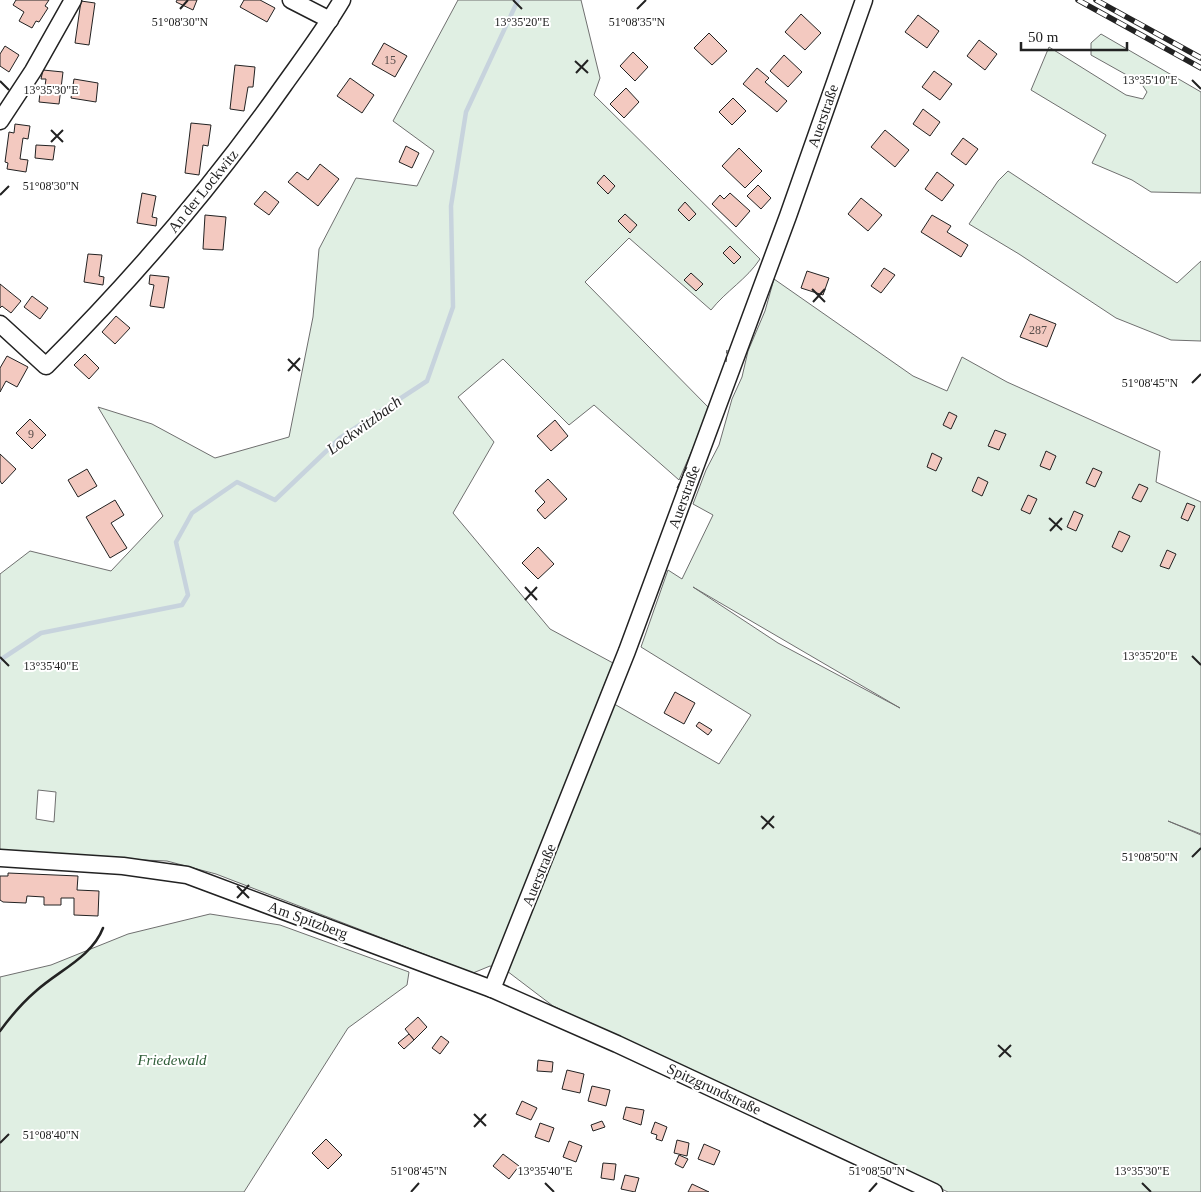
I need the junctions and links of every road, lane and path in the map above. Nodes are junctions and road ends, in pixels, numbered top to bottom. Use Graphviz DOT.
graph roads {
  1 [pos="73,0"];
  2 [pos="291,0"];
  3 [pos="342,0"];
  4 [pos="864,0"];
  5 [pos="330,20"];
  6 [pos="0,121"];
  7 [pos="0,324"];
  8 [pos="0,858"];
  9 [pos="492,989"];
  10 [pos="934,1192"];
  1 -- 6 [label="street"];
  2 -- 5 [label="street"];
  3 -- 5 [label="street, An der Lockwitz"];
  4 -- 9 [label="street, Auerstraße"];
  5 -- 7 [label="street, An der Lockwitz"];
  8 -- 9 [label="street, Am Spitzberg"];
  9 -- 10 [label="street, Spitzgrundstraße"];
}
